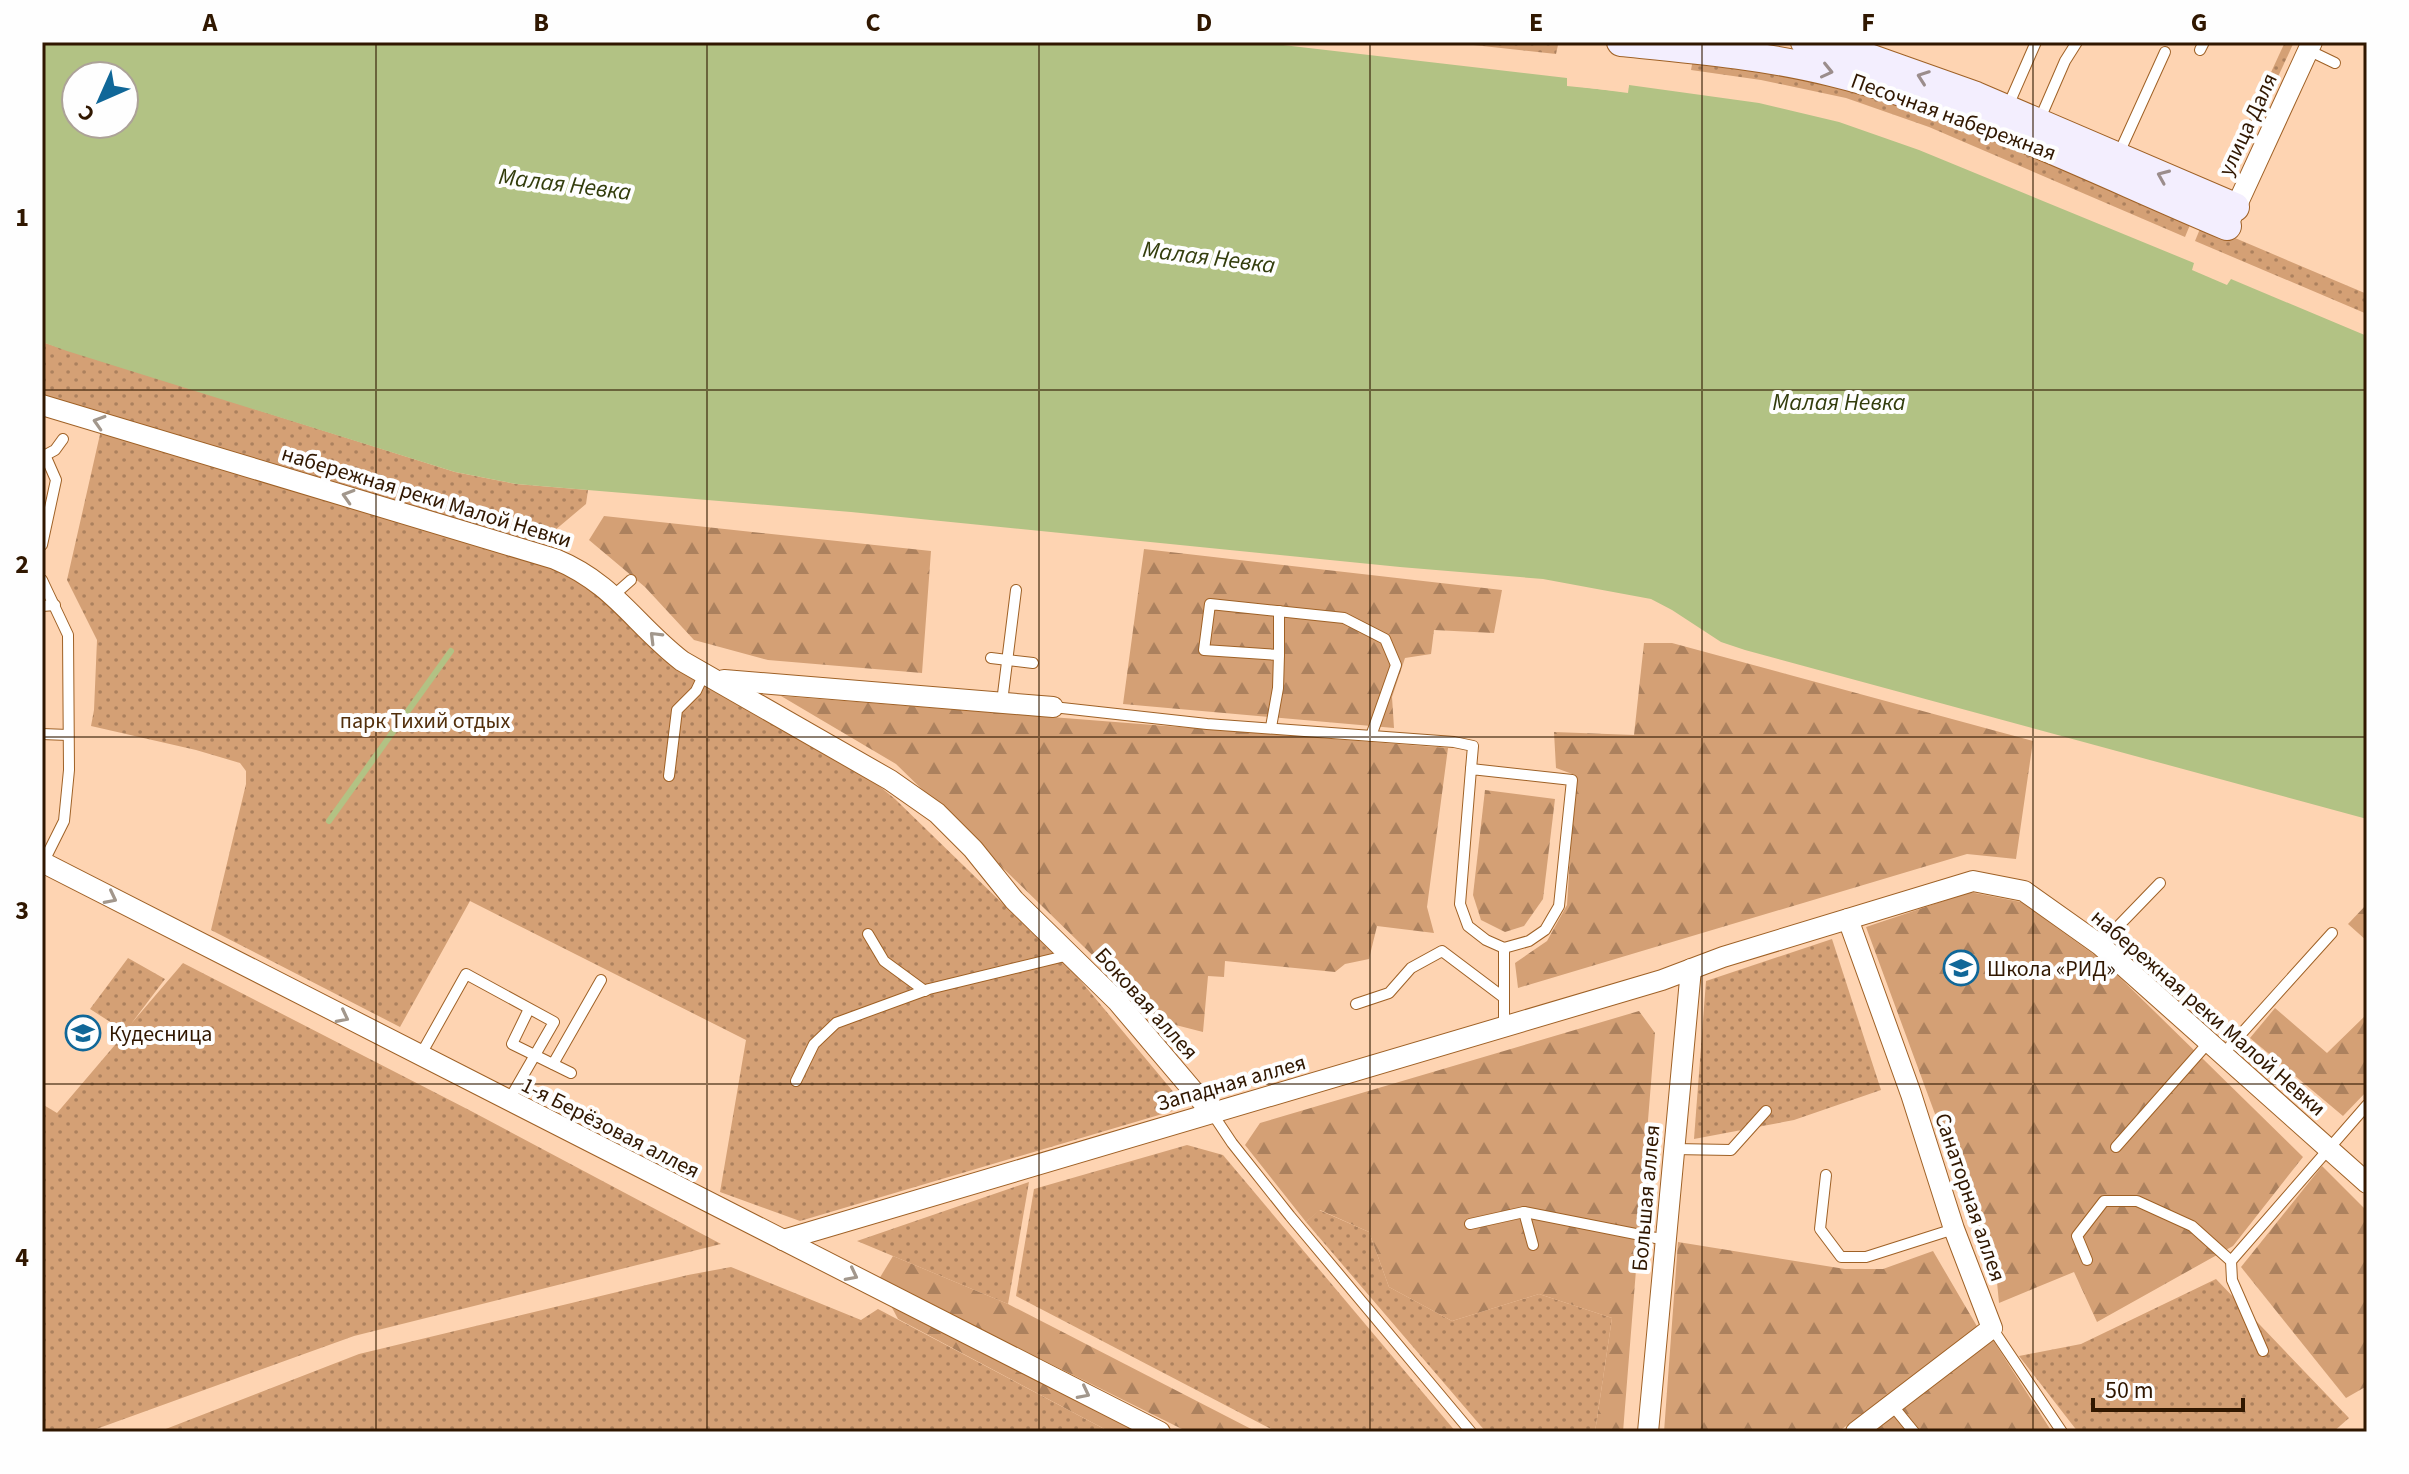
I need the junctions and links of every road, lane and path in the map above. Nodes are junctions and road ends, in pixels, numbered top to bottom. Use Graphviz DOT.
graph roads {
  1 [pos="1621,42"];
  2 [pos="1805,42"];
  3 [pos="2036,42"];
  4 [pos="2077,42"];
  5 [pos="2310,46"];
  6 [pos="1752,49"];
  7 [pos="2165,52"];
  8 [pos="2335,63"];
  9 [pos="2006,109"];
  10 [pos="2038,123"];
  11 [pos="2120,151"];
  12 [pos="2231,217"];
  13 [pos="42,405"];
  14 [pos="63,439"];
  15 [pos="44,456"];
  16 [pos="42,545"];
  17 [pos="42,580"];
  18 [pos="631,580"];
  19 [pos="1016,590"];
  20 [pos="614,595"];
  21 [pos="55,605"];
  22 [pos="42,606"];
  23 [pos="1279,611"];
  24 [pos="1279,655"];
  25 [pos="991,658"];
  26 [pos="1008,660"];
  27 [pos="1033,663"];
  28 [pos="712,676"];
  29 [pos="1002,702"];
  30 [pos="1053,707"];
  31 [pos="1271,727"];
  32 [pos="42,734"];
  33 [pos="68,735"];
  34 [pos="1371,736"];
  35 [pos="1471,769"];
  36 [pos="669,776"];
  37 [pos="42,862"];
  38 [pos="2160,883"];
  39 [pos="1848,919"];
  40 [pos="2332,933"];
  41 [pos="868,934"];
  42 [pos="2100,945"];
  43 [pos="1504,948"];
  44 [pos="1071,954"];
  45 [pos="1691,969"];
  46 [pos="601,980"];
  47 [pos="925,991"];
  48 [pos="1503,997"];
  49 [pos="1356,1004"];
  50 [pos="529,1009"];
  51 [pos="554,1022"];
  52 [pos="1504,1027"];
  53 [pos="571,1031"];
  54 [pos="2216,1048"];
  55 [pos="535,1055"];
  56 [pos="420,1057"];
  57 [pos="553,1064"];
  58 [pos="571,1073"];
  59 [pos="796,1081"];
  60 [pos="508,1102"];
  61 [pos="2367,1105"];
  62 [pos="1766,1111"];
  63 [pos="1212,1113"];
  64 [pos="2116,1147"];
  65 [pos="2329,1148"];
  66 [pos="1674,1149"];
  67 [pos="1826,1175"];
  68 [pos="2367,1183"];
  69 [pos="1524,1212"];
  70 [pos="1470,1224"];
  71 [pos="1954,1229"];
  72 [pos="783,1240"];
  73 [pos="1666,1240"];
  74 [pos="1533,1245"];
  75 [pos="2087,1260"];
  76 [pos="2231,1261"];
  77 [pos="1992,1328"];
  78 [pos="2263,1351"];
  79 [pos="1892,1405"];
  80 [pos="1160,1432"];
  81 [pos="1471,1432"];
  82 [pos="1648,1432"];
  83 [pos="1856,1432"];
  84 [pos="1914,1432"];
  85 [pos="2062,1432"];
  1 -- 6 [label="main road, Песочная набережная"];
  9 -- 2 [label="main road, Песочная набережная, one-way"];
  3 -- 9 [label="lane"];
  4 -- 10 [label="lane"];
  5 -- 8 [label="lane"];
  5 -- 12 [label="street, улица Даля"];
  6 -- 12 [label="main road, Песочная набережная, one-way"];
  7 -- 11 [label="lane"];
  9 -- 10 [label="main road, Песочная набережная"];
  12 -- 10 [label="main road, Песочная набережная, one-way"];
  20 -- 13 [label="street, набережная реки Малой Невки, one-way"];
  14 -- 15 [label="lane"];
  15 -- 16 [label="lane"];
  17 -- 21 [label="lane"];
  18 -- 20 [label="lane"];
  19 -- 26 [label="lane"];
  28 -- 20 [label="street, набережная реки Малой Невки, one-way"];
  21 -- 22 [label="lane"];
  21 -- 33 [label="lane"];
  23 -- 24 [label="lane"];
  23 -- 24 [label="lane"];
  23 -- 34 [label="lane"];
  24 -- 31 [label="lane"];
  25 -- 26 [label="lane"];
  26 -- 27 [label="lane"];
  26 -- 29 [label="lane"];
  28 -- 29 [label="street, набережная реки Малой Невки"];
  28 -- 36 [label="lane"];
  28 -- 44 [label="street, Боковая аллея"];
  29 -- 30 [label="street, набережная реки Малой Невки"];
  30 -- 31 [label="lane"];
  31 -- 34 [label="lane"];
  32 -- 33 [label="lane"];
  33 -- 37 [label="lane"];
  34 -- 35 [label="lane"];
  35 -- 43 [label="lane"];
  35 -- 43 [label="lane"];
  37 -- 56 [label="street, 1-я Берёзовая аллея, one-way"];
  38 -- 42 [label="lane"];
  39 -- 42 [label="street, набережная реки Малой Невки"];
  39 -- 45 [label="street, набережная реки Малой Невки"];
  39 -- 71 [label="street, Санаторная аллея"];
  40 -- 54 [label="lane"];
  41 -- 47 [label="lane"];
  42 -- 54 [label="street, набережная реки Малой Невки"];
  43 -- 48 [label="lane"];
  44 -- 47 [label="lane"];
  44 -- 63 [label="street, Боковая аллея"];
  45 -- 52 [label="street, Западная аллея"];
  45 -- 66 [label="street, Большая аллея"];
  46 -- 53 [label="lane"];
  47 -- 59 [label="lane"];
  48 -- 49 [label="lane"];
  48 -- 52 [label="lane"];
  50 -- 51 [label="lane"];
  50 -- 55 [label="lane"];
  50 -- 56 [label="lane"];
  51 -- 53 [label="lane"];
  51 -- 55 [label="lane"];
  52 -- 63 [label="street, Западная аллея"];
  53 -- 57 [label="lane"];
  54 -- 64 [label="lane"];
  54 -- 65 [label="street, набережная реки Малой Невки"];
  55 -- 57 [label="lane"];
  55 -- 60 [label="lane"];
  56 -- 60 [label="street, 1-я Берёзовая аллея"];
  57 -- 58 [label="lane"];
  60 -- 72 [label="street, 1-я Берёзовая аллея"];
  61 -- 65 [label="lane"];
  62 -- 66 [label="lane"];
  63 -- 72 [label="street, Западная аллея"];
  63 -- 81 [label="lane, Боковая аллея"];
  65 -- 68 [label="street, набережная реки Малой Невки"];
  65 -- 76 [label="lane"];
  66 -- 73 [label="street, Большая аллея"];
  67 -- 71 [label="lane"];
  69 -- 70 [label="lane"];
  69 -- 73 [label="lane"];
  69 -- 74 [label="lane"];
  71 -- 77 [label="street, Санаторная аллея"];
  72 -- 80 [label="street, 1-я Берёзовая аллея, one-way"];
  73 -- 82 [label="street, Большая аллея"];
  75 -- 76 [label="lane"];
  76 -- 78 [label="lane"];
  77 -- 79 [label="street"];
  77 -- 85 [label="lane"];
  79 -- 83 [label="street"];
  79 -- 84 [label="lane"];
}
